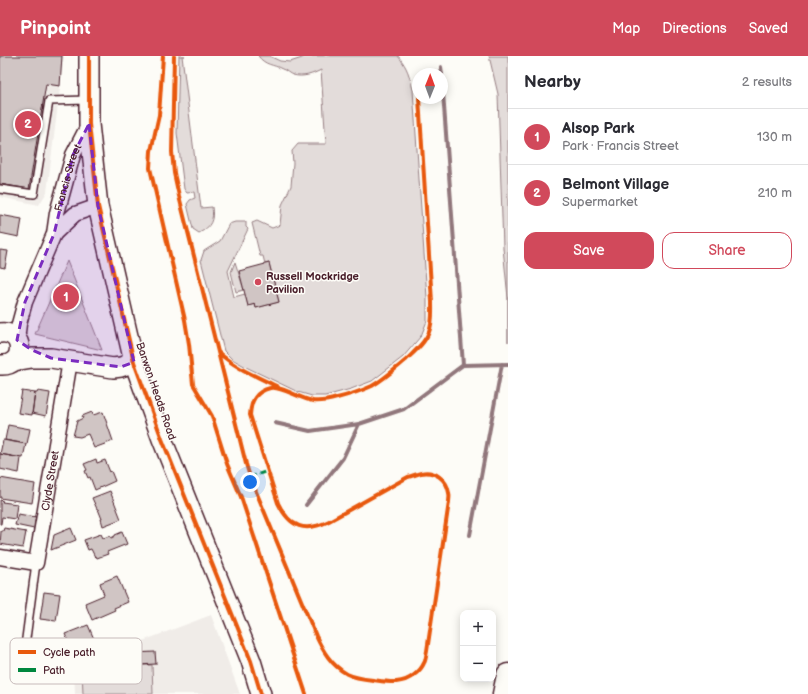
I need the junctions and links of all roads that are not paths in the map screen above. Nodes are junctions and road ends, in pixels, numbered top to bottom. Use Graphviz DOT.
graph roads {
  1 [pos="89,56"];
  2 [pos="89,100"];
  3 [pos="89,124"];
  4 [pos="0,189"];
  5 [pos="98,206"];
  6 [pos="54,234"];
  7 [pos="9,337"];
  8 [pos="51,358"];
  9 [pos="70,361"];
  10 [pos="134,362"];
  11 [pos="5,366"];
  12 [pos="0,557"];
  13 [pos="36,563"];
  14 [pos="25,638"];
  15 [pos="251,661"];
  16 [pos="508,675"];
  17 [pos="261,694"];
  18 [pos="270,694"];
  19 [pos="504,694"];
  1 -- 2 [label="street, Barwon Heads Road"];
  2 -- 3 [label="street, Barwon Heads Road"];
  2 -- 4 [label="lane"];
  3 -- 5 [label="street, Barwon Heads Road"];
  3 -- 6 [label="street, Francis Street"];
  5 -- 6 [label="street, Francis Street"];
  5 -- 10 [label="street, Barwon Heads Road"];
  6 -- 7 [label="street, Francis Street"];
  7 -- 8 [label="street"];
  7 -- 11 [label="street"];
  8 -- 9 [label="street"];
  8 -- 11 [label="street"];
  9 -- 10 [label="street"];
  9 -- 13 [label="street, Clyde Street"];
  10 -- 15 [label="street, Barwon Heads Road"];
  12 -- 13 [label="street"];
  13 -- 14 [label="lane"];
  15 -- 17 [label="street, Barwon Heads Road"];
  15 -- 18 [label="street, Barwon Heads Road"];
  16 -- 19 [label="highway"];
}
